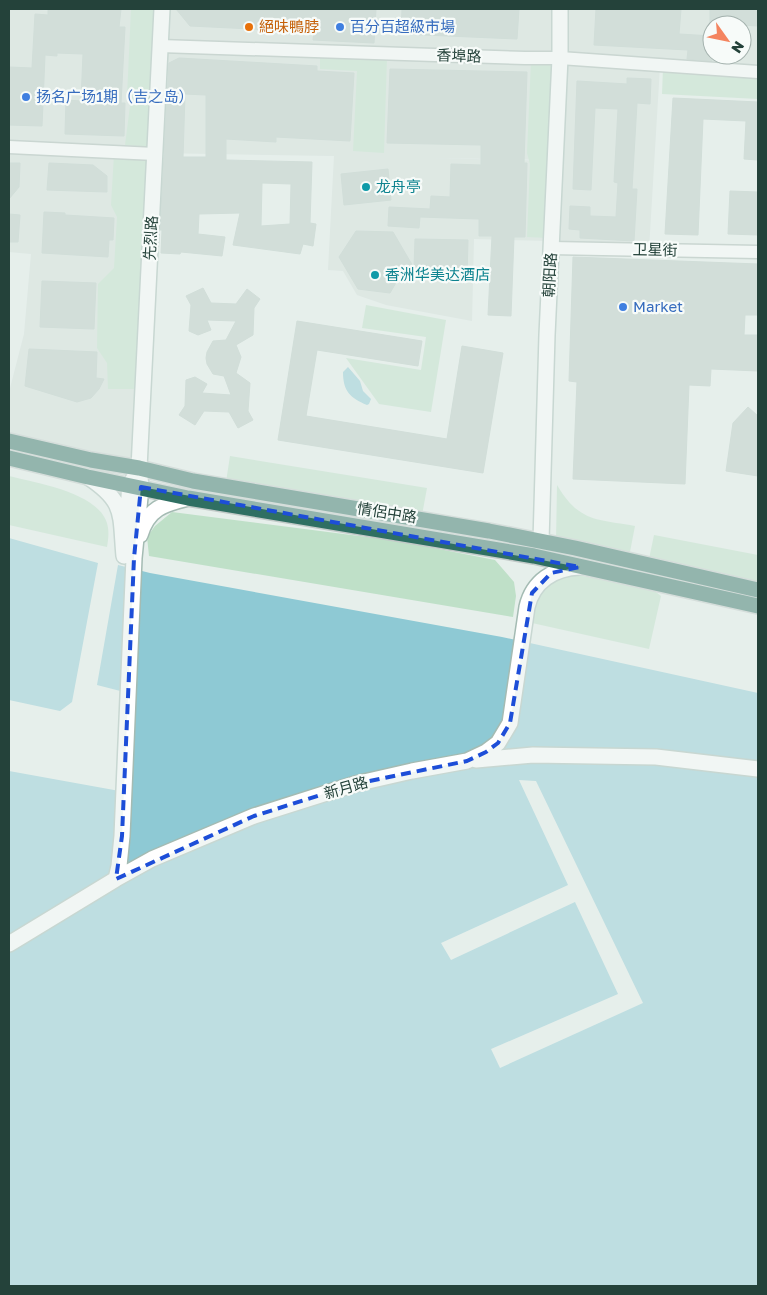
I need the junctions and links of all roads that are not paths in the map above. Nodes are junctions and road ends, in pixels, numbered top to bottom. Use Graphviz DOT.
graph roads {
  1 [pos="162,9"];
  2 [pos="560,9"];
  3 [pos="160,46"];
  4 [pos="560,58"];
  5 [pos="758,72"];
  6 [pos="9,147"];
  7 [pos="155,154"];
  8 [pos="551,248"];
  9 [pos="758,252"];
  10 [pos="9,441"];
  11 [pos="9,458"];
  12 [pos="139,468"];
  13 [pos="88,477"];
  14 [pos="136,486"];
  15 [pos="188,498"];
  16 [pos="540,541"];
  17 [pos="129,557"];
  18 [pos="580,567"];
  19 [pos="758,590"];
  20 [pos="758,606"];
  21 [pos="467,761"];
  22 [pos="758,769"];
  23 [pos="116,878"];
  24 [pos="91,894"];
  25 [pos="9,944"];
  1 -- 3 [label="street, 先烈路"];
  2 -- 4 [label="street, 朝阳路"];
  3 -- 4 [label="street, 香埠路"];
  3 -- 7 [label="street, 先烈路"];
  4 -- 5 [label="street, 香埠路"];
  4 -- 8 [label="street, 朝阳路"];
  6 -- 7 [label="street"];
  7 -- 12 [label="street, 先烈路"];
  8 -- 9 [label="street, 卫星街"];
  8 -- 16 [label="street, 朝阳路"];
  10 -- 12 [label="highway, 情侶中路"];
  11 -- 13 [label="highway, 情侶中路"];
  12 -- 14 [label="street"];
  12 -- 16 [label="highway, 情侶中路"];
  13 -- 14 [label="highway, 情侶中路"];
  13 -- 17 [label="street"];
  14 -- 15 [label="highway, 情侶中路"];
  14 -- 17 [label="street"];
  15 -- 17 [label="street"];
  15 -- 18 [label="highway, 情侶中路"];
  16 -- 19 [label="highway, 情侶中路"];
  17 -- 23 [label="street"];
  17 -- 24 [label="street"];
  18 -- 20 [label="highway, 情侶中路"];
  18 -- 21 [label="street, 新月路"];
  21 -- 22 [label="street"];
  21 -- 23 [label="street, 新月路"];
  23 -- 24 [label="street, 新月路"];
  24 -- 25 [label="street, 新月路"];
}
